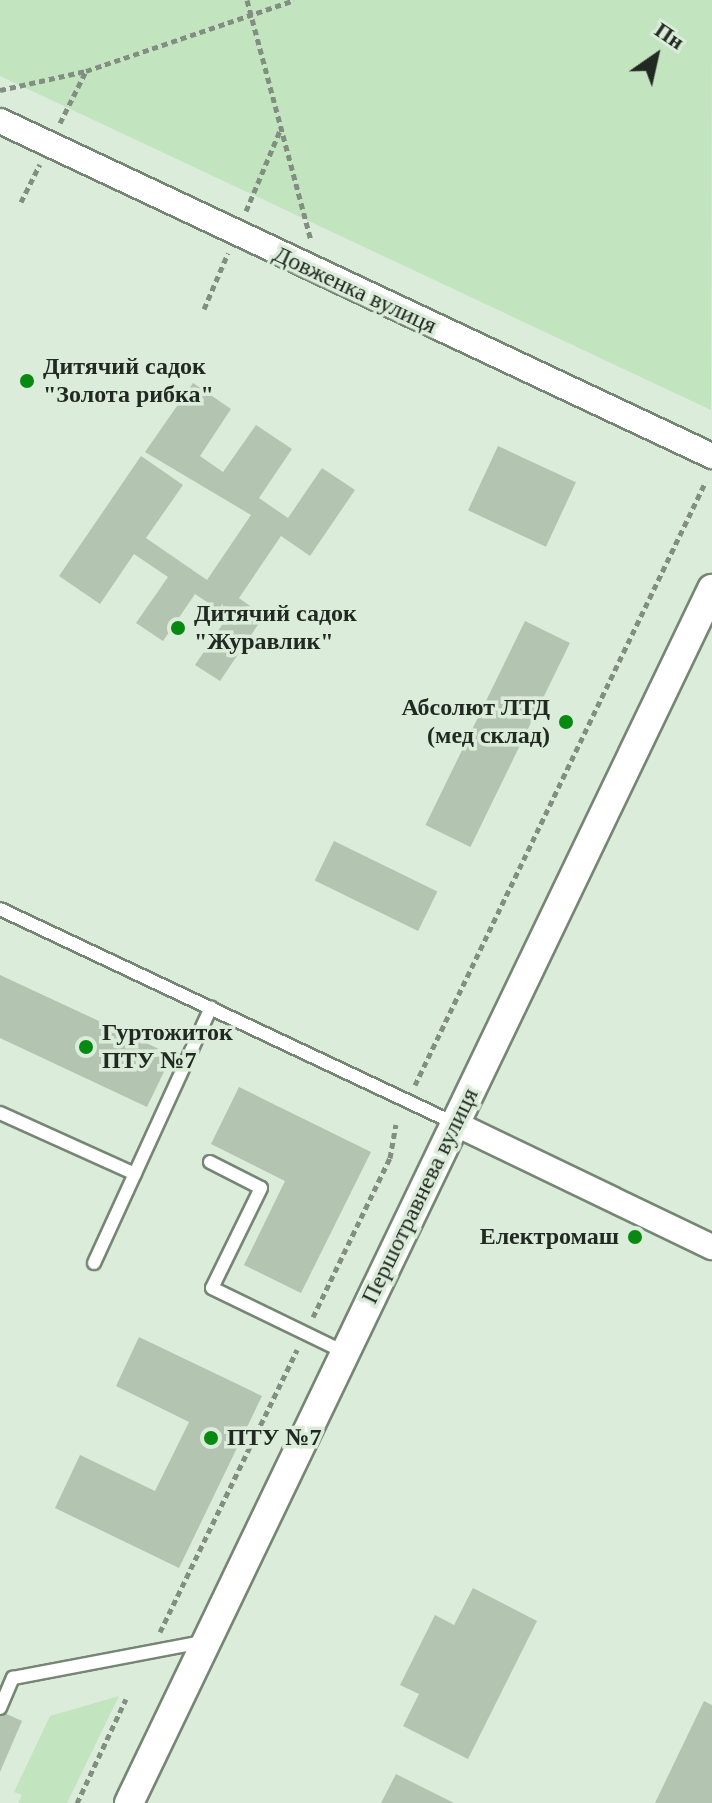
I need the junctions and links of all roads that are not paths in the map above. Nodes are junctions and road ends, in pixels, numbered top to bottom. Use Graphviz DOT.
graph roads {
  1 [pos="0,121"];
  2 [pos="712,456"];
  3 [pos="712,589"];
  4 [pos="0,909"];
  5 [pos="211,1008"];
  6 [pos="0,1113"];
  7 [pos="456,1124"];
  8 [pos="210,1162"];
  9 [pos="135,1174"];
  10 [pos="712,1247"];
  11 [pos="94,1263"];
  12 [pos="344,1352"];
  13 [pos="202,1642"];
  14 [pos="0,1708"];
  15 [pos="129,1803"];
  1 -- 2 [label="street, Довженка вулиця"];
  3 -- 7 [label="street, Першотравнева вулиця"];
  4 -- 5 [label="lane"];
  5 -- 7 [label="lane"];
  5 -- 9 [label="lane"];
  6 -- 9 [label="lane"];
  7 -- 10 [label="street"];
  7 -- 12 [label="street, Першотравнева вулиця"];
  8 -- 12 [label="lane"];
  9 -- 11 [label="lane"];
  12 -- 13 [label="street, Першотравнева вулиця"];
  13 -- 14 [label="lane"];
  13 -- 15 [label="street, Першотравнева вулиця"];
}
